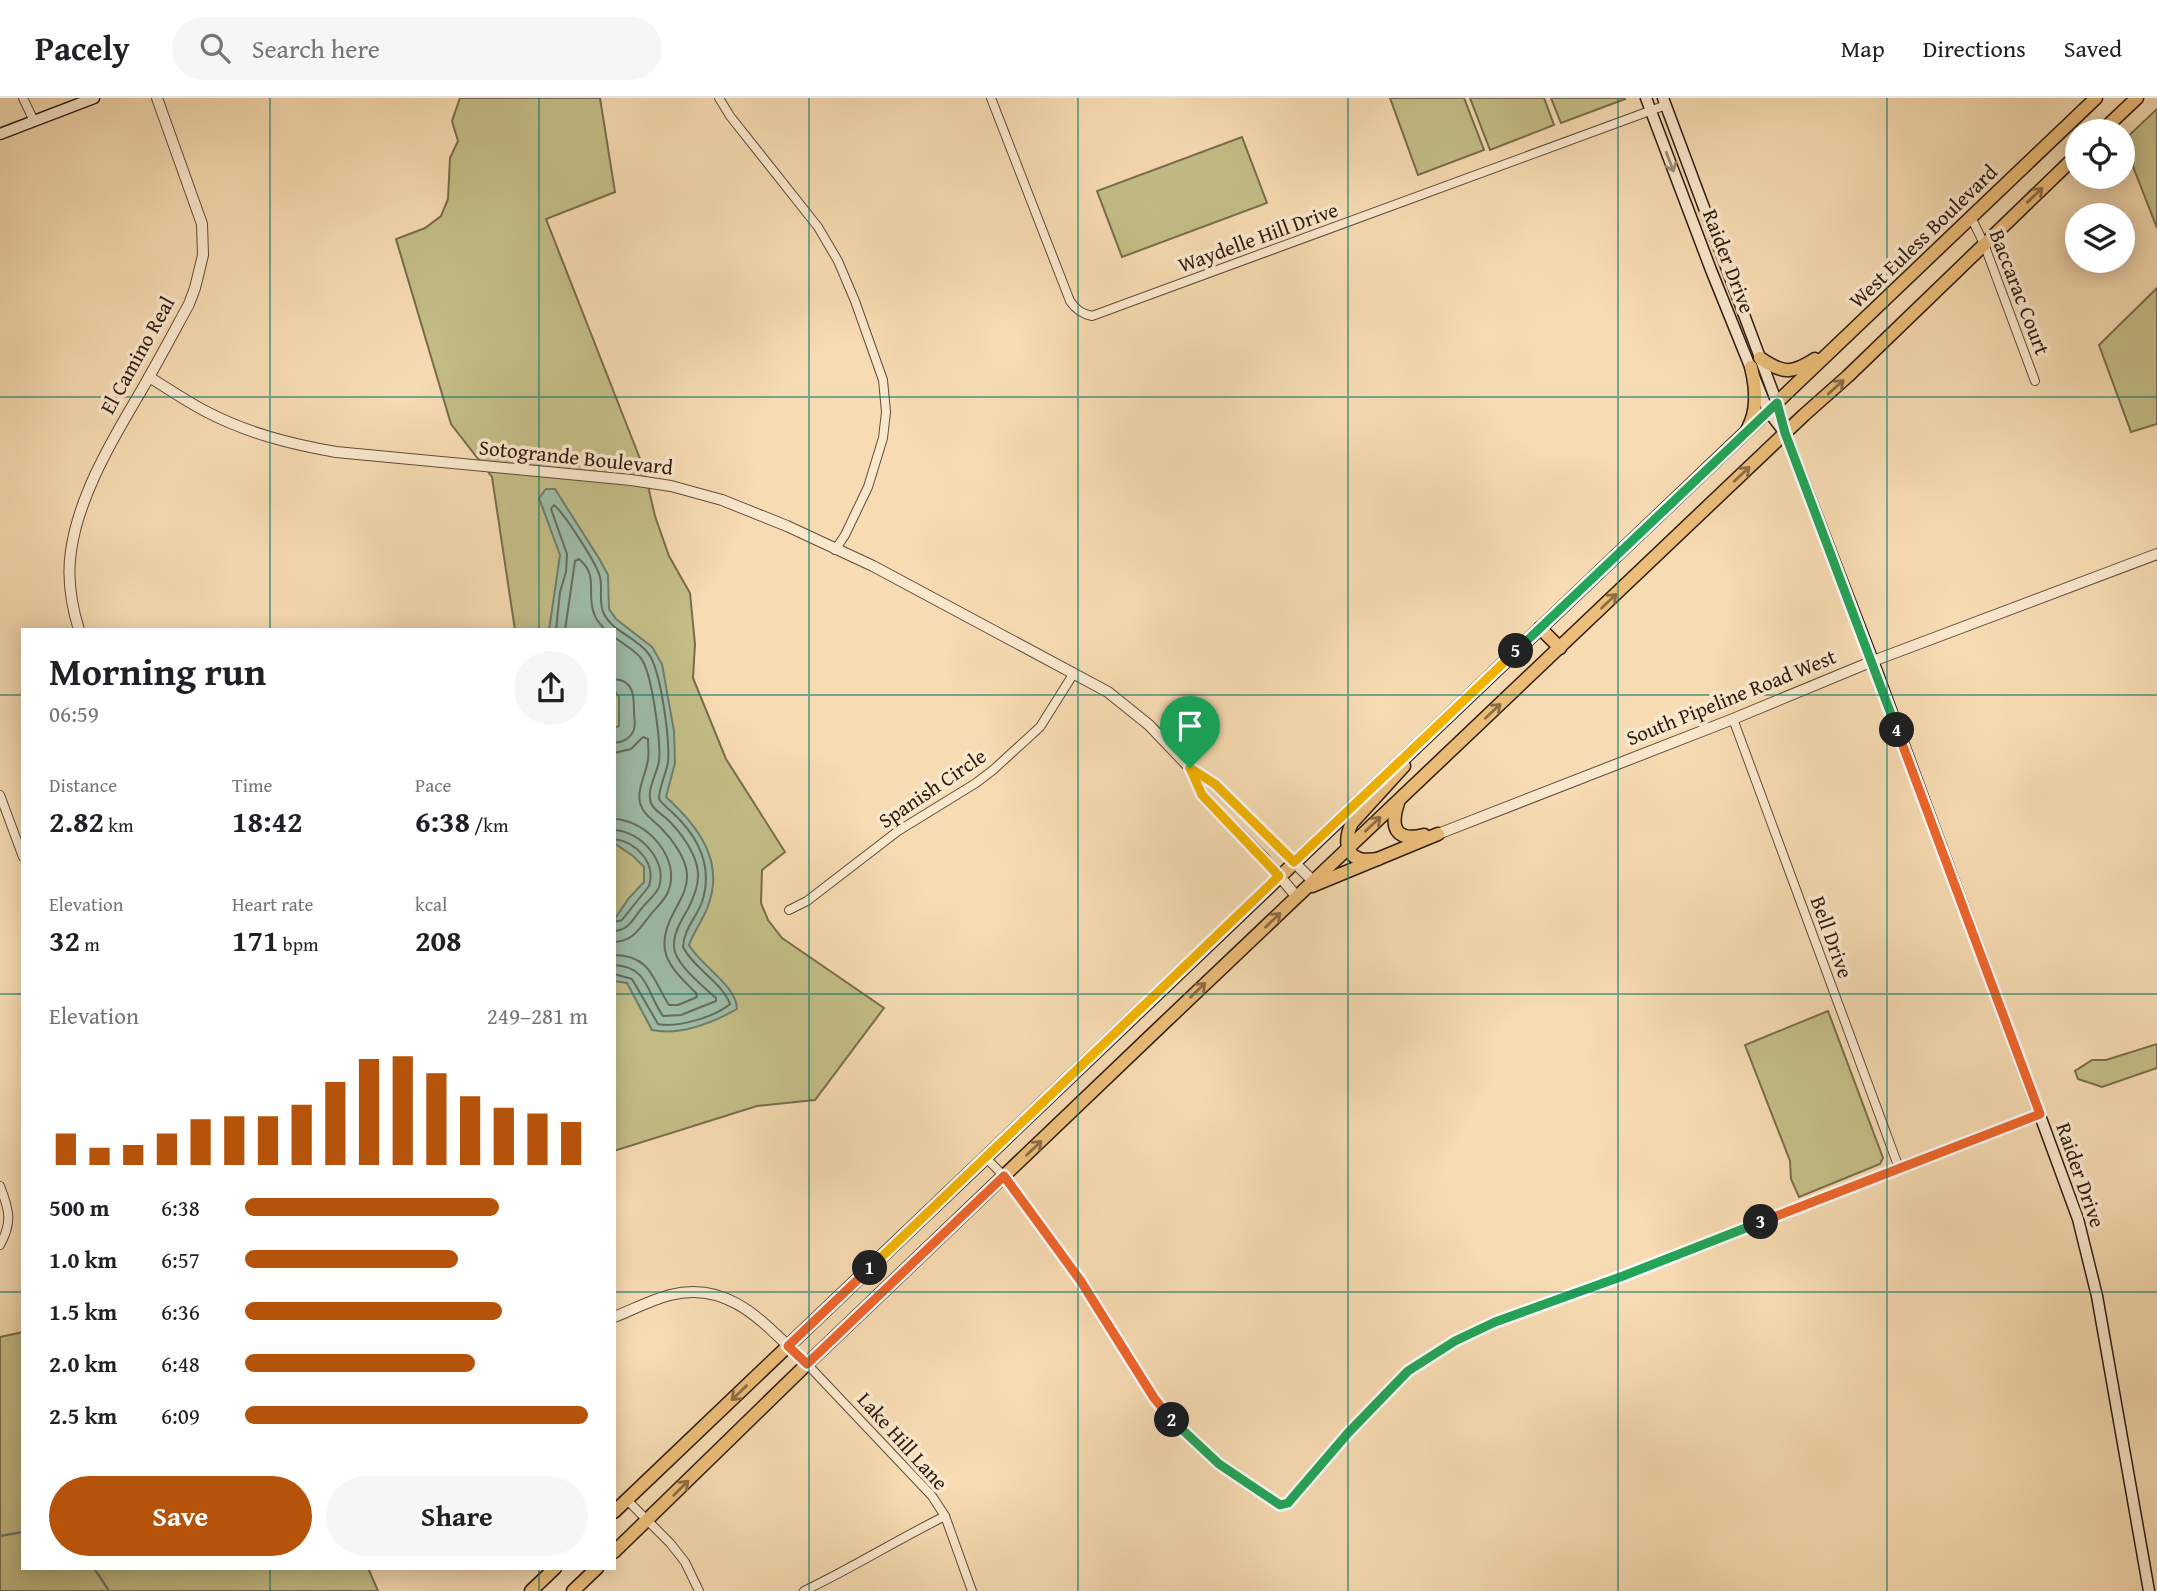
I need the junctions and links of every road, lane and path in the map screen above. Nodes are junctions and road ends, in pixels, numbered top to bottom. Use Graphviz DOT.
graph roads {
  1 [pos="23,98"];
  2 [pos="94,98"];
  3 [pos="157,98"];
  4 [pos="719,98"];
  5 [pos="992,98"];
  6 [pos="1646,98"];
  7 [pos="2096,98"];
  8 [pos="2137,98"];
  9 [pos="1664,102"];
  10 [pos="1651,111"];
  11 [pos="2115,119"];
  12 [pos="34,121"];
  13 [pos="0,134"];
  14 [pos="2065,166"];
  15 [pos="1971,217"];
  16 [pos="1984,244"];
  17 [pos="1737,297"];
  18 [pos="1724,302"];
  19 [pos="1836,346"];
  20 [pos="1756,363"];
  21 [pos="149,377"];
  22 [pos="2035,381"];
  23 [pos="1773,407"];
  24 [pos="1745,433"];
  25 [pos="1785,433"];
  26 [pos="835,550"];
  27 [pos="2157,554"];
  28 [pos="78,628"];
  29 [pos="1540,628"];
  30 [pos="1560,648"];
  31 [pos="1873,661"];
  32 [pos="1074,673"];
  33 [pos="1733,719"];
  34 [pos="1420,743"];
  35 [pos="1190,768"];
  36 [pos="0,794"];
  37 [pos="1399,800"];
  38 [pos="1438,834"];
  39 [pos="1348,848"];
  40 [pos="21,852"];
  41 [pos="1378,859"];
  42 [pos="1294,862"];
  43 [pos="1279,876"];
  44 [pos="1305,889"];
  45 [pos="789,910"];
  46 [pos="2040,1114"];
  47 [pos="985,1157"];
  48 [pos="1899,1168"];
  49 [pos="1004,1176"];
  50 [pos="0,1186"];
  51 [pos="0,1245"];
  52 [pos="616,1316"];
  53 [pos="788,1346"];
  54 [pos="807,1364"];
  55 [pos="626,1500"];
  56 [pos="616,1509"];
  57 [pos="944,1516"];
  58 [pos="647,1521"];
  59 [pos="616,1550"];
  60 [pos="553,1570"];
  61 [pos="595,1570"];
  62 [pos="531,1591"];
  63 [pos="573,1591"];
  64 [pos="699,1591"];
  65 [pos="804,1591"];
  66 [pos="972,1591"];
  67 [pos="2149,1591"];
  1 -- 12 [label="street"];
  2 -- 12 [label="main road"];
  3 -- 21 [label="street, El Camino Real"];
  4 -- 26 [label="street"];
  5 -- 10 [label="street, Waydelle Hill Drive"];
  6 -- 10 [label="main road, Raider Drive"];
  7 -- 15 [label="main road, West Euless Boulevard"];
  8 -- 11 [label="main road"];
  9 -- 10 [label="street, Waydelle Hill Drive"];
  9 -- 17 [label="main road, Raider Drive"];
  10 -- 18 [label="main road, Raider Drive, one-way"];
  12 -- 13 [label="main road"];
  16 -- 14 [label="main road, one-way"];
  15 -- 16 [label="street, Baccarac Court"];
  15 -- 19 [label="main road, West Euless Boulevard"];
  16 -- 22 [label="street, Baccarac Court"];
  25 -- 16 [label="main road, one-way"];
  17 -- 18 [label="main road"];
  17 -- 20 [label="main road, Raider Drive"];
  18 -- 20 [label="main road, Raider Drive"];
  19 -- 20 [label="main road"];
  19 -- 23 [label="main road, West Euless Boulevard"];
  20 -- 23 [label="main road, Raider Drive"];
  20 -- 24 [label="main road"];
  21 -- 26 [label="street, Sotogrande Boulevard"];
  21 -- 28 [label="street, El Camino Real"];
  23 -- 24 [label="main road, West Euless Boulevard"];
  23 -- 25 [label="main road, Raider Drive"];
  24 -- 29 [label="main road, West Euless Boulevard"];
  30 -- 25 [label="main road, one-way"];
  25 -- 31 [label="main road, Raider Drive"];
  26 -- 32 [label="street, Sotogrande Boulevard"];
  27 -- 31 [label="street, South Pipeline Road West"];
  29 -- 30 [label="main road"];
  29 -- 34 [label="main road, West Euless Boulevard"];
  37 -- 30 [label="main road, one-way"];
  31 -- 33 [label="street, South Pipeline Road West"];
  31 -- 46 [label="main road, Raider Drive"];
  32 -- 35 [label="street, Sotogrande Boulevard"];
  32 -- 45 [label="street, Spanish Circle"];
  33 -- 38 [label="street, South Pipeline Road West"];
  33 -- 48 [label="street, Bell Drive"];
  34 -- 39 [label="main road"];
  34 -- 42 [label="main road"];
  35 -- 42 [label="street, Sotogrande Boulevard"];
  35 -- 43 [label="street, Sotogrande Boulevard"];
  36 -- 40 [label="street"];
  37 -- 38 [label="main road"];
  39 -- 37 [label="main road, one-way"];
  38 -- 41 [label="main road"];
  39 -- 41 [label="main road"];
  39 -- 44 [label="main road"];
  41 -- 44 [label="main road"];
  42 -- 43 [label="main road"];
  42 -- 44 [label="street, Sotogrande Boulevard"];
  43 -- 44 [label="street, Sotogrande Boulevard"];
  43 -- 47 [label="main road"];
  49 -- 44 [label="main road, one-way"];
  46 -- 48 [label="street"];
  46 -- 67 [label="main road, Raider Drive"];
  47 -- 49 [label="street"];
  47 -- 53 [label="main road"];
  48 -- 49 [label="street"];
  49 -- 54 [label="main road"];
  50 -- 51 [label="street"];
  52 -- 53 [label="street"];
  53 -- 54 [label="street"];
  53 -- 55 [label="main road, one-way"];
  54 -- 57 [label="street, Lake Hill Lane"];
  58 -- 54 [label="main road, one-way"];
  55 -- 56 [label="main road"];
  55 -- 58 [label="street"];
  57 -- 65 [label="street"];
  57 -- 66 [label="street, Lake Hill Lane"];
  58 -- 59 [label="main road"];
  58 -- 64 [label="street"];
  60 -- 62 [label="main road"];
  61 -- 63 [label="main road"];
}
